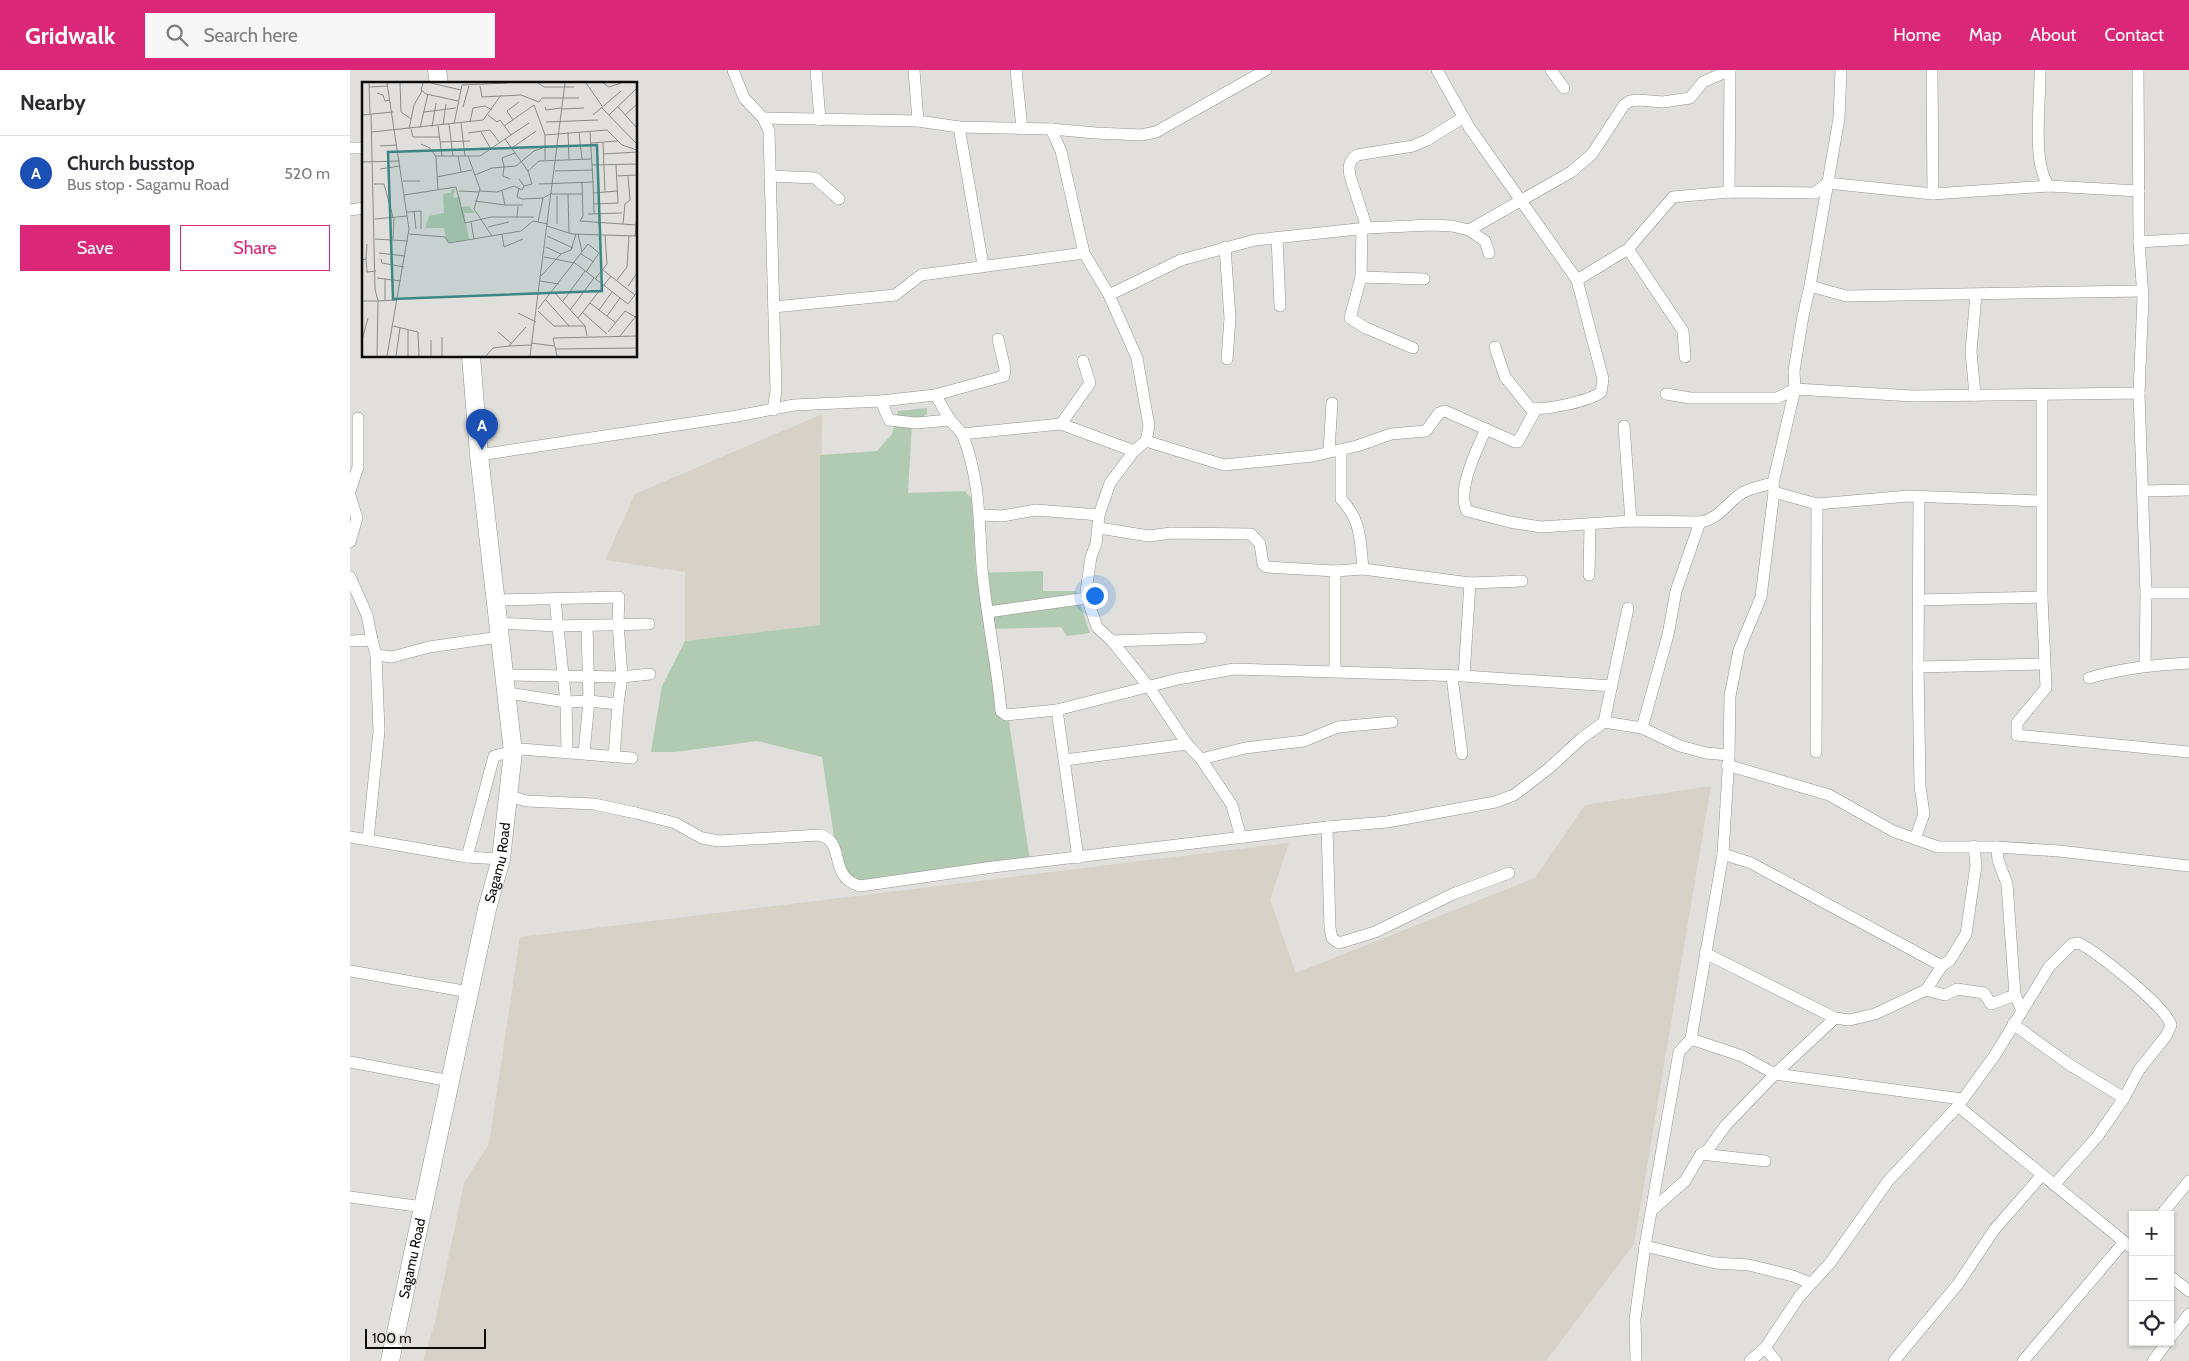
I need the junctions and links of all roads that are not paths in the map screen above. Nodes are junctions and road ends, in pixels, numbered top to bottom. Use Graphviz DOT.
graph roads {
  1 [pos="733,70"];
  2 [pos="816,70"];
  3 [pos="914,70"];
  4 [pos="1016,70"];
  5 [pos="1266,70"];
  6 [pos="1551,70"];
  7 [pos="1730,70"];
  8 [pos="1841,70"];
  9 [pos="1932,70"];
  10 [pos="2040,70"];
  11 [pos="2138,70"];
  12 [pos="1440,71"];
  13 [pos="1252,74"];
  14 [pos="1564,88"];
  15 [pos="1464,117"];
  16 [pos="763,118"];
  17 [pos="820,120"];
  18 [pos="918,121"];
  19 [pos="959,127"];
  20 [pos="1022,129"];
  21 [pos="1051,129"];
  22 [pos="1074,132"];
  23 [pos="1061,151"];
  24 [pos="770,176"];
  25 [pos="1827,183"];
  26 [pos="2049,186"];
  27 [pos="2139,191"];
  28 [pos="1729,192"];
  29 [pos="1933,194"];
  30 [pos="839,199"];
  31 [pos="1523,201"];
  32 [pos="1364,229"];
  33 [pos="1469,230"];
  34 [pos="1277,238"];
  35 [pos="2189,238"];
  36 [pos="2139,242"];
  37 [pos="1225,247"];
  38 [pos="1628,249"];
  39 [pos="1084,253"];
  40 [pos="1489,253"];
  41 [pos="983,265"];
  42 [pos="1361,277"];
  43 [pos="1424,279"];
  44 [pos="1577,280"];
  45 [pos="1810,286"];
  46 [pos="2142,291"];
  47 [pos="1976,294"];
  48 [pos="1109,295"];
  49 [pos="1280,306"];
  50 [pos="774,307"];
  51 [pos="998,339"];
  52 [pos="1496,347"];
  53 [pos="1413,348"];
  54 [pos="1685,357"];
  55 [pos="471,358"];
  56 [pos="1227,359"];
  57 [pos="1083,361"];
  58 [pos="1795,389"];
  59 [pos="1666,394"];
  60 [pos="2138,394"];
  61 [pos="935,395"];
  62 [pos="1975,395"];
  63 [pos="2042,395"];
  64 [pos="881,401"];
  65 [pos="1332,403"];
  66 [pos="1536,409"];
  67 [pos="773,410"];
  68 [pos="358,418"];
  69 [pos="950,420"];
  70 [pos="1061,424"];
  71 [pos="1624,426"];
  72 [pos="1486,429"];
  73 [pos="962,434"];
  74 [pos="1146,441"];
  75 [pos="1134,451"];
  76 [pos="1335,451"];
  77 [pos="479,455"];
  78 [pos="1774,487"];
  79 [pos="2189,490"];
  80 [pos="350,491"];
  81 [pos="2143,491"];
  82 [pos="350,496"];
  83 [pos="1919,496"];
  84 [pos="2041,501"];
  85 [pos="1817,504"];
  86 [pos="981,514"];
  87 [pos="1099,515"];
  88 [pos="1631,521"];
  89 [pos="1700,522"];
  90 [pos="1590,525"];
  91 [pos="1099,528"];
  92 [pos="350,542"];
  93 [pos="1363,569"];
  94 [pos="1335,571"];
  95 [pos="1589,575"];
  96 [pos="350,577"];
  97 [pos="1522,581"];
  98 [pos="1470,583"];
  99 [pos="2146,593"];
  100 [pos="2189,593"];
  101 [pos="2042,597"];
  102 [pos="1087,598"];
  103 [pos="495,600"];
  104 [pos="555,600"];
  105 [pos="1918,600"];
  106 [pos="1628,608"];
  107 [pos="988,612"];
  108 [pos="618,623"];
  109 [pos="649,624"];
  110 [pos="587,625"];
  111 [pos="556,626"];
  112 [pos="498,630"];
  113 [pos="1201,638"];
  114 [pos="372,640"];
  115 [pos="1112,640"];
  116 [pos="350,641"];
  117 [pos="376,655"];
  118 [pos="2189,663"];
  119 [pos="2044,664"];
  120 [pos="2145,666"];
  121 [pos="1918,667"];
  122 [pos="1335,671"];
  123 [pos="650,674"];
  124 [pos="504,675"];
  125 [pos="562,675"];
  126 [pos="589,676"];
  127 [pos="1458,676"];
  128 [pos="622,677"];
  129 [pos="2089,678"];
  130 [pos="1612,686"];
  131 [pos="1149,688"];
  132 [pos="508,693"];
  133 [pos="589,701"];
  134 [pos="566,702"];
  135 [pos="618,704"];
  136 [pos="1057,710"];
  137 [pos="1392,722"];
  138 [pos="1604,722"];
  139 [pos="1642,728"];
  140 [pos="1187,744"];
  141 [pos="567,751"];
  142 [pos="513,752"];
  143 [pos="1816,752"];
  144 [pos="2189,752"];
  145 [pos="584,753"];
  146 [pos="1462,754"];
  147 [pos="614,757"];
  148 [pos="632,758"];
  149 [pos="1201,759"];
  150 [pos="1065,760"];
  151 [pos="1728,760"];
  152 [pos="509,796"];
  153 [pos="1327,827"];
  154 [pos="350,837"];
  155 [pos="1241,838"];
  156 [pos="368,839"];
  157 [pos="1915,839"];
  158 [pos="1974,846"];
  159 [pos="1997,847"];
  160 [pos="1723,854"];
  161 [pos="467,857"];
  162 [pos="1078,858"];
  163 [pos="501,859"];
  164 [pos="2189,866"];
  165 [pos="1509,873"];
  166 [pos="1705,953"];
  167 [pos="1942,966"];
  168 [pos="350,971"];
  169 [pos="1926,990"];
  170 [pos="469,992"];
  171 [pos="2015,995"];
  172 [pos="2022,1011"];
  173 [pos="1836,1018"];
  174 [pos="2013,1024"];
  175 [pos="1691,1039"];
  176 [pos="350,1062"];
  177 [pos="1775,1074"];
  178 [pos="450,1081"];
  179 [pos="2124,1098"];
  180 [pos="1960,1102"];
  181 [pos="1701,1154"];
  182 [pos="1765,1161"];
  183 [pos="2042,1175"];
  184 [pos="2189,1182"];
  185 [pos="2054,1185"];
  186 [pos="350,1197"];
  187 [pos="423,1207"];
  188 [pos="1652,1210"];
  189 [pos="2164,1211"];
  190 [pos="2129,1245"];
  191 [pos="1645,1246"];
  192 [pos="2129,1247"];
  193 [pos="1792,1276"];
  194 [pos="2174,1279"];
  195 [pos="1810,1283"];
  196 [pos="2189,1291"];
  197 [pos="1799,1297"];
  198 [pos="2189,1314"];
  199 [pos="2174,1333"];
  200 [pos="2164,1346"];
  201 [pos="1765,1348"];
  202 [pos="390,1361"];
  203 [pos="1636,1361"];
  204 [pos="1750,1361"];
  205 [pos="1776,1361"];
  206 [pos="1894,1361"];
  207 [pos="2023,1361"];
  208 [pos="2153,1361"];
  1 -- 16 [label="street"];
  2 -- 17 [label="street"];
  3 -- 18 [label="street"];
  4 -- 20 [label="street"];
  5 -- 13 [label="street"];
  6 -- 14 [label="street"];
  7 -- 28 [label="street"];
  7 -- 31 [label="street"];
  8 -- 25 [label="street"];
  9 -- 29 [label="street"];
  10 -- 26 [label="street"];
  11 -- 27 [label="street"];
  12 -- 15 [label="street"];
  13 -- 22 [label="street"];
  15 -- 31 [label="street"];
  15 -- 32 [label="street"];
  16 -- 17 [label="street"];
  16 -- 24 [label="street"];
  17 -- 18 [label="street"];
  18 -- 19 [label="street"];
  19 -- 20 [label="street"];
  19 -- 41 [label="street"];
  20 -- 21 [label="street"];
  21 -- 22 [label="street"];
  21 -- 23 [label="street"];
  22 -- 23 [label="street"];
  23 -- 39 [label="street"];
  24 -- 30 [label="street"];
  24 -- 50 [label="street"];
  25 -- 28 [label="street"];
  25 -- 29 [label="street"];
  25 -- 45 [label="street"];
  26 -- 27 [label="street"];
  26 -- 29 [label="street"];
  27 -- 36 [label="street"];
  28 -- 38 [label="street"];
  31 -- 33 [label="street"];
  31 -- 44 [label="street"];
  32 -- 33 [label="street"];
  32 -- 34 [label="street"];
  32 -- 42 [label="street"];
  33 -- 40 [label="street"];
  34 -- 37 [label="street"];
  34 -- 49 [label="street"];
  35 -- 36 [label="street"];
  36 -- 46 [label="street"];
  37 -- 48 [label="street"];
  37 -- 56 [label="street"];
  38 -- 44 [label="street"];
  38 -- 54 [label="street"];
  39 -- 41 [label="street"];
  39 -- 48 [label="street"];
  41 -- 50 [label="street"];
  42 -- 43 [label="street"];
  42 -- 53 [label="street"];
  44 -- 66 [label="street"];
  45 -- 47 [label="street"];
  45 -- 58 [label="street"];
  46 -- 47 [label="street"];
  46 -- 60 [label="street"];
  47 -- 62 [label="street"];
  48 -- 74 [label="street"];
  50 -- 67 [label="street"];
  51 -- 61 [label="street"];
  52 -- 66 [label="street"];
  55 -- 77 [label="highway, Sagamu Road"];
  57 -- 70 [label="street"];
  58 -- 59 [label="street"];
  58 -- 62 [label="street"];
  58 -- 78 [label="street"];
  60 -- 63 [label="street"];
  60 -- 81 [label="street"];
  61 -- 64 [label="street"];
  61 -- 69 [label="street"];
  62 -- 63 [label="street"];
  63 -- 84 [label="street"];
  64 -- 67 [label="street"];
  64 -- 69 [label="street"];
  65 -- 76 [label="street"];
  66 -- 72 [label="street"];
  67 -- 77 [label="street"];
  68 -- 80 [label="street"];
  69 -- 73 [label="street"];
  70 -- 73 [label="street"];
  70 -- 75 [label="street"];
  71 -- 88 [label="street"];
  72 -- 76 [label="street"];
  72 -- 90 [label="street"];
  73 -- 86 [label="street"];
  74 -- 75 [label="street"];
  74 -- 76 [label="street"];
  75 -- 87 [label="street"];
  76 -- 93 [label="street"];
  77 -- 103 [label="highway, Sagamu Road"];
  78 -- 85 [label="street"];
  78 -- 89 [label="street"];
  78 -- 151 [label="street"];
  79 -- 81 [label="street"];
  81 -- 99 [label="street"];
  82 -- 92 [label="street"];
  83 -- 84 [label="street"];
  83 -- 85 [label="street"];
  83 -- 105 [label="street"];
  84 -- 101 [label="street"];
  85 -- 143 [label="street"];
  86 -- 87 [label="street"];
  86 -- 107 [label="street"];
  87 -- 91 [label="street"];
  88 -- 89 [label="street"];
  88 -- 90 [label="street"];
  89 -- 139 [label="street"];
  90 -- 95 [label="street"];
  91 -- 94 [label="street"];
  91 -- 102 [label="street"];
  93 -- 94 [label="street"];
  93 -- 98 [label="street"];
  94 -- 122 [label="street"];
  96 -- 114 [label="street"];
  97 -- 98 [label="street"];
  98 -- 127 [label="street"];
  99 -- 100 [label="street"];
  99 -- 120 [label="street"];
  101 -- 105 [label="street"];
  101 -- 119 [label="street"];
  102 -- 107 [label="street"];
  102 -- 115 [label="street"];
  103 -- 104 [label="street"];
  103 -- 112 [label="highway, Sagamu Road"];
  104 -- 108 [label="street"];
  104 -- 111 [label="street"];
  105 -- 121 [label="street"];
  106 -- 130 [label="street"];
  107 -- 136 [label="street"];
  108 -- 109 [label="street"];
  108 -- 110 [label="street"];
  108 -- 128 [label="street"];
  110 -- 111 [label="street"];
  110 -- 126 [label="street"];
  111 -- 112 [label="street"];
  111 -- 125 [label="street"];
  112 -- 117 [label="street"];
  112 -- 124 [label="highway, Sagamu Road"];
  113 -- 115 [label="street"];
  114 -- 116 [label="street"];
  114 -- 117 [label="street"];
  115 -- 131 [label="street"];
  117 -- 156 [label="street"];
  118 -- 120 [label="street"];
  119 -- 121 [label="street"];
  119 -- 144 [label="street"];
  120 -- 129 [label="street"];
  121 -- 157 [label="street"];
  122 -- 127 [label="street"];
  122 -- 131 [label="street"];
  123 -- 128 [label="street"];
  124 -- 125 [label="street"];
  124 -- 132 [label="highway, Sagamu Road"];
  125 -- 126 [label="street"];
  125 -- 134 [label="street"];
  126 -- 128 [label="street"];
  126 -- 133 [label="street"];
  127 -- 130 [label="street"];
  127 -- 146 [label="street"];
  128 -- 135 [label="street"];
  130 -- 138 [label="street"];
  131 -- 136 [label="street"];
  131 -- 140 [label="street"];
  132 -- 134 [label="street"];
  132 -- 142 [label="highway, Sagamu Road"];
  133 -- 134 [label="street"];
  133 -- 135 [label="street"];
  133 -- 145 [label="street"];
  134 -- 141 [label="street"];
  135 -- 147 [label="street"];
  136 -- 150 [label="street"];
  137 -- 149 [label="street"];
  138 -- 139 [label="street"];
  138 -- 153 [label="street"];
  139 -- 151 [label="street"];
  140 -- 149 [label="street"];
  140 -- 150 [label="street"];
  141 -- 142 [label="street"];
  141 -- 145 [label="street"];
  142 -- 152 [label="highway, Sagamu Road"];
  142 -- 161 [label="street"];
  145 -- 147 [label="street"];
  147 -- 148 [label="street"];
  149 -- 155 [label="street"];
  150 -- 162 [label="street"];
  151 -- 157 [label="street"];
  151 -- 160 [label="street"];
  152 -- 162 [label="street"];
  152 -- 163 [label="highway, Sagamu Road"];
  153 -- 155 [label="street"];
  153 -- 165 [label="street"];
  154 -- 156 [label="street"];
  155 -- 162 [label="street"];
  156 -- 161 [label="street"];
  157 -- 158 [label="street"];
  158 -- 159 [label="street"];
  158 -- 167 [label="street"];
  159 -- 164 [label="street"];
  159 -- 171 [label="street"];
  160 -- 166 [label="street"];
  160 -- 167 [label="street"];
  161 -- 163 [label="street"];
  163 -- 170 [label="highway, Sagamu Road"];
  166 -- 173 [label="street"];
  166 -- 175 [label="street"];
  167 -- 169 [label="street"];
  168 -- 170 [label="street"];
  169 -- 171 [label="street"];
  169 -- 173 [label="street"];
  170 -- 178 [label="highway, Sagamu Road"];
  171 -- 172 [label="street"];
  172 -- 174 [label="street"];
  172 -- 179 [label="street"];
  173 -- 177 [label="street"];
  174 -- 179 [label="street"];
  174 -- 180 [label="street"];
  175 -- 177 [label="street"];
  175 -- 188 [label="street"];
  176 -- 178 [label="street"];
  177 -- 180 [label="street"];
  177 -- 181 [label="street"];
  178 -- 187 [label="highway, Sagamu Road"];
  179 -- 185 [label="street"];
  180 -- 183 [label="street"];
  180 -- 195 [label="street"];
  181 -- 182 [label="street"];
  181 -- 188 [label="street"];
  183 -- 185 [label="street"];
  183 -- 206 [label="street"];
  184 -- 189 [label="street"];
  185 -- 190 [label="street"];
  186 -- 187 [label="street"];
  187 -- 202 [label="highway, Sagamu Road"];
  188 -- 191 [label="street"];
  191 -- 193 [label="street"];
  191 -- 203 [label="street"];
  192 -- 207 [label="street"];
  193 -- 195 [label="street"];
  193 -- 197 [label="street"];
  194 -- 196 [label="street"];
  195 -- 197 [label="street"];
  197 -- 201 [label="street"];
  198 -- 199 [label="street"];
  200 -- 208 [label="street"];
  201 -- 204 [label="street"];
  201 -- 205 [label="street"];
}
